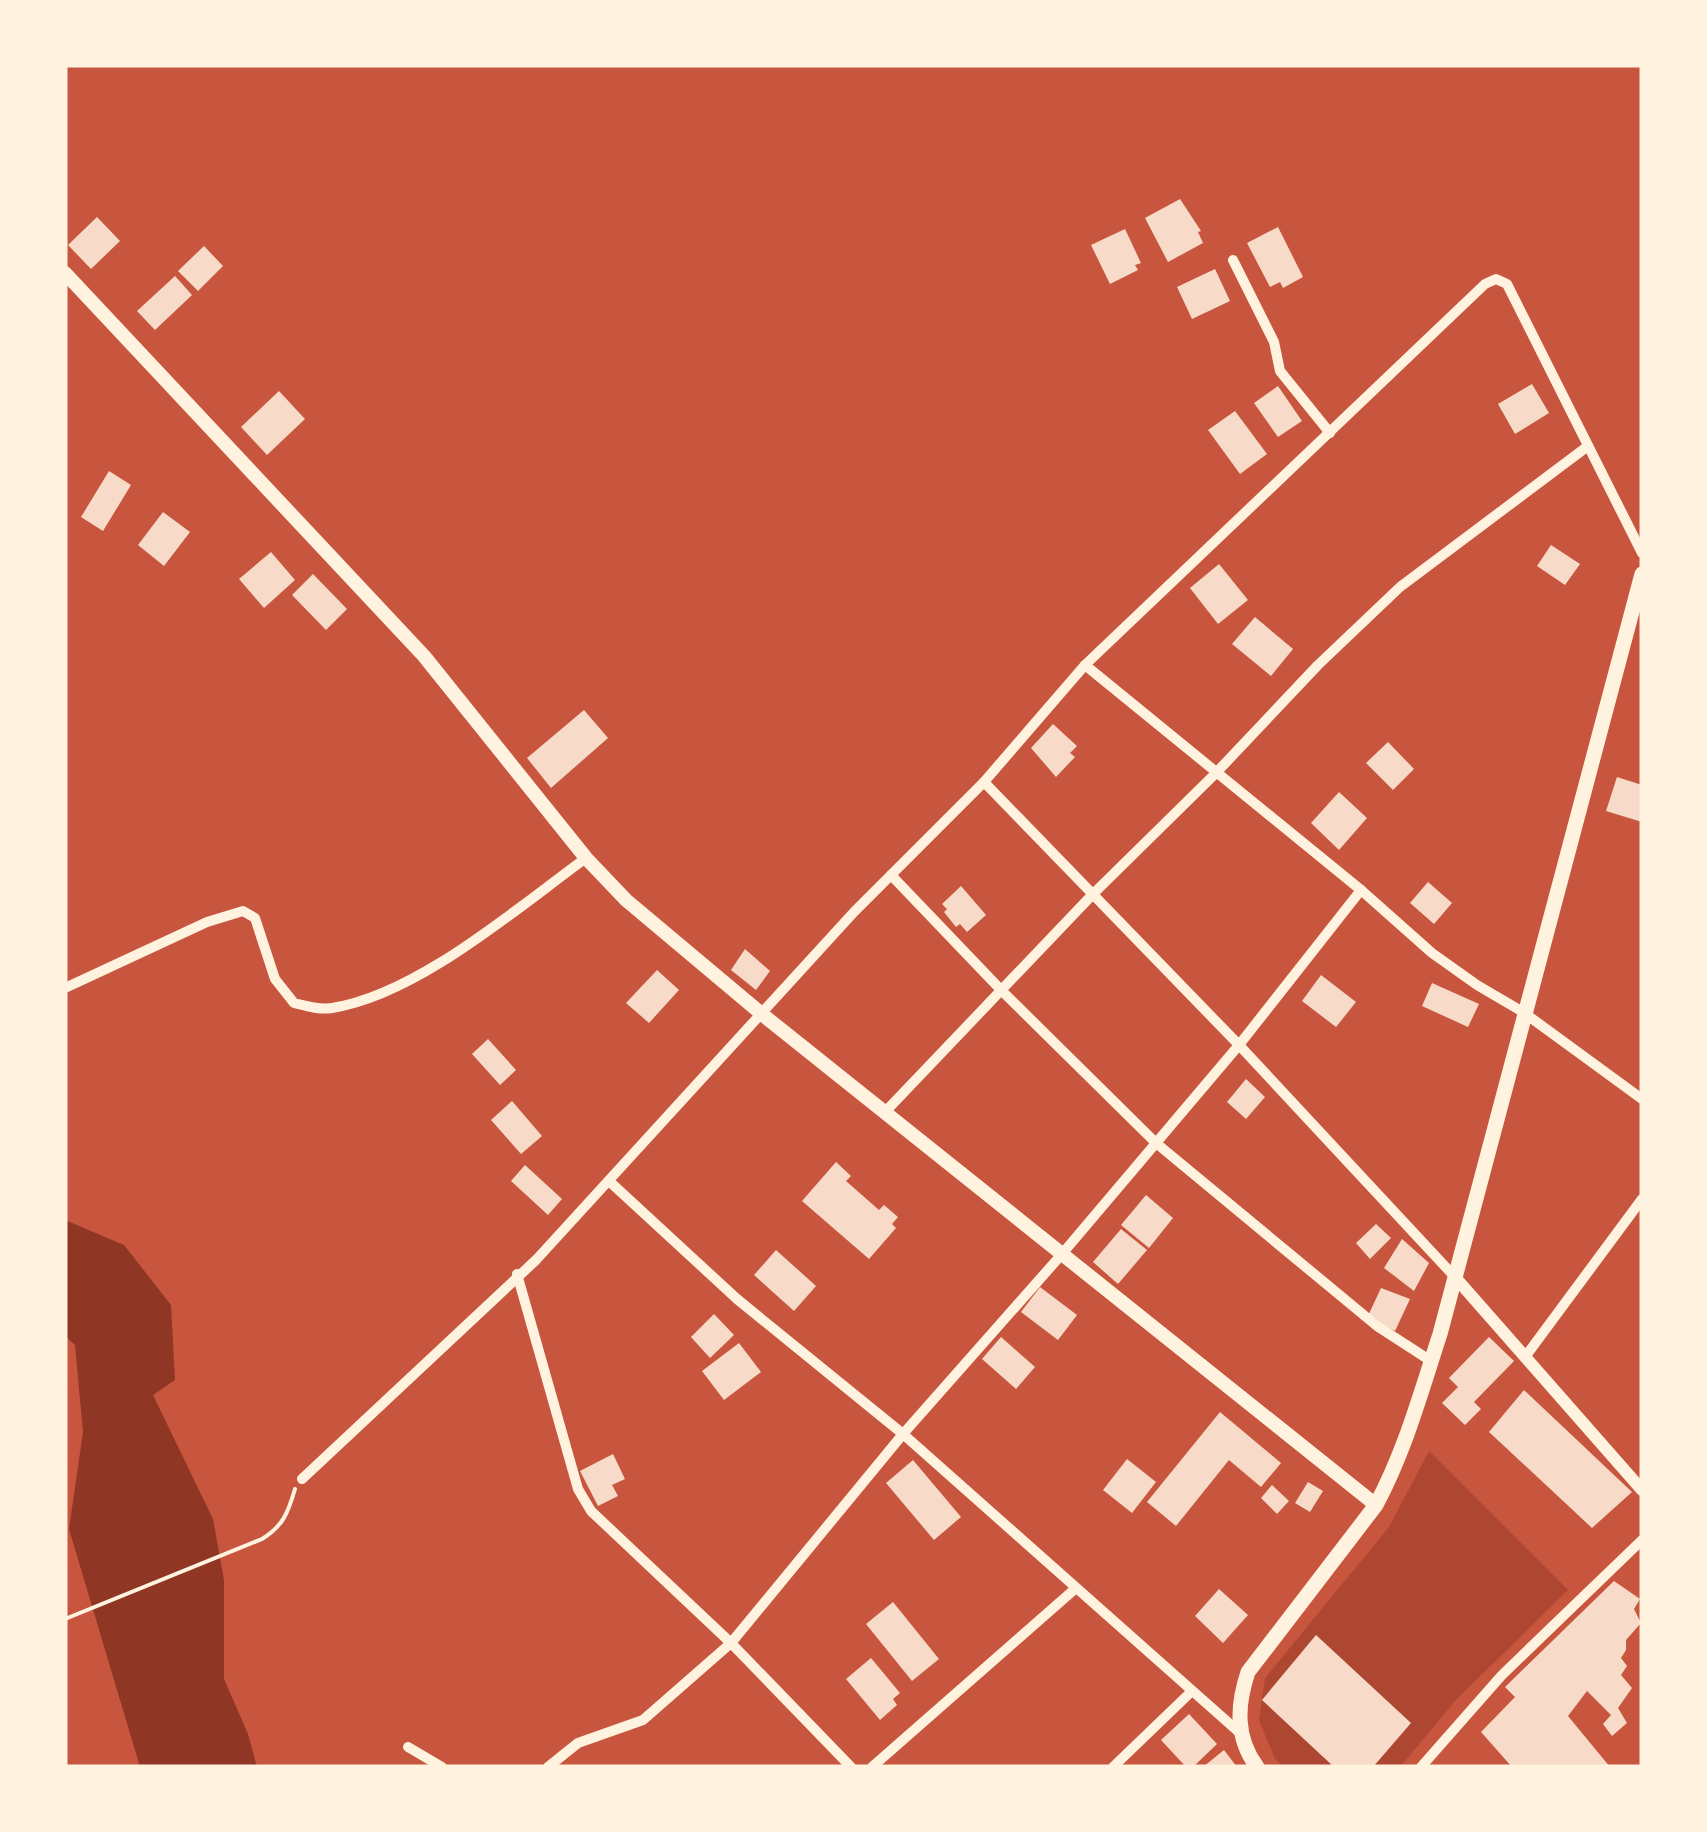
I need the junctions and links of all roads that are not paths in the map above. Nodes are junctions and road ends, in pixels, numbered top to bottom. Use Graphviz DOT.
graph roads {
  1 [pos="1233,260"];
  2 [pos="65,274"];
  3 [pos="1330,432"];
  4 [pos="1588,446"];
  5 [pos="1642,553"];
  6 [pos="1642,574"];
  7 [pos="1085,665"];
  8 [pos="1216,774"];
  9 [pos="984,782"];
  10 [pos="586,858"];
  11 [pos="891,875"];
  12 [pos="1361,890"];
  13 [pos="1092,894"];
  14 [pos="65,988"];
  15 [pos="1002,991"];
  16 [pos="1523,1012"];
  17 [pos="763,1015"];
  18 [pos="1239,1045"];
  19 [pos="1642,1100"];
  20 [pos="885,1112"];
  21 [pos="1156,1143"];
  22 [pos="610,1181"];
  23 [pos="1642,1199"];
  24 [pos="1062,1254"];
  25 [pos="517,1274"];
  26 [pos="1454,1276"];
  27 [pos="1525,1357"];
  28 [pos="1431,1361"];
  29 [pos="903,1434"];
  30 [pos="302,1479"];
  31 [pos="1642,1490"];
  32 [pos="1376,1505"];
  33 [pos="1642,1540"];
  34 [pos="1076,1588"];
  35 [pos="731,1642"];
  36 [pos="1192,1691"];
  37 [pos="1240,1733"];
  38 [pos="408,1747"];
  39 [pos="442,1767"];
  40 [pos="548,1767"];
  41 [pos="851,1767"];
  42 [pos="872,1767"];
  43 [pos="1113,1767"];
  44 [pos="1257,1767"];
  45 [pos="1421,1767"];
  1 -- 3 [label="street"];
  2 -- 10 [label="main road"];
  3 -- 4 [label="street"];
  3 -- 7 [label="street"];
  4 -- 5 [label="street"];
  4 -- 8 [label="street"];
  6 -- 16 [label="main road"];
  7 -- 8 [label="street"];
  7 -- 9 [label="street"];
  8 -- 12 [label="street"];
  8 -- 13 [label="street"];
  9 -- 11 [label="street"];
  9 -- 13 [label="street"];
  10 -- 14 [label="street"];
  10 -- 17 [label="main road"];
  11 -- 15 [label="street"];
  11 -- 17 [label="street"];
  12 -- 16 [label="street"];
  12 -- 18 [label="street"];
  13 -- 15 [label="street"];
  13 -- 18 [label="street"];
  15 -- 20 [label="street"];
  15 -- 21 [label="street"];
  16 -- 19 [label="street"];
  16 -- 26 [label="main road"];
  17 -- 20 [label="main road"];
  17 -- 22 [label="street"];
  18 -- 21 [label="street"];
  18 -- 26 [label="street"];
  20 -- 24 [label="main road"];
  21 -- 24 [label="street"];
  21 -- 28 [label="street"];
  22 -- 25 [label="street"];
  22 -- 29 [label="street"];
  23 -- 27 [label="street"];
  24 -- 29 [label="street"];
  24 -- 32 [label="main road"];
  25 -- 30 [label="street"];
  25 -- 35 [label="street"];
  26 -- 27 [label="street"];
  26 -- 28 [label="main road"];
  27 -- 31 [label="street"];
  28 -- 32 [label="main road"];
  29 -- 34 [label="street"];
  29 -- 35 [label="street"];
  32 -- 37 [label="main road"];
  33 -- 45 [label="street"];
  34 -- 36 [label="street"];
  34 -- 42 [label="street"];
  35 -- 40 [label="street"];
  35 -- 41 [label="street"];
  36 -- 37 [label="street"];
  36 -- 43 [label="street"];
  37 -- 44 [label="main road"];
  38 -- 39 [label="street"];
}
